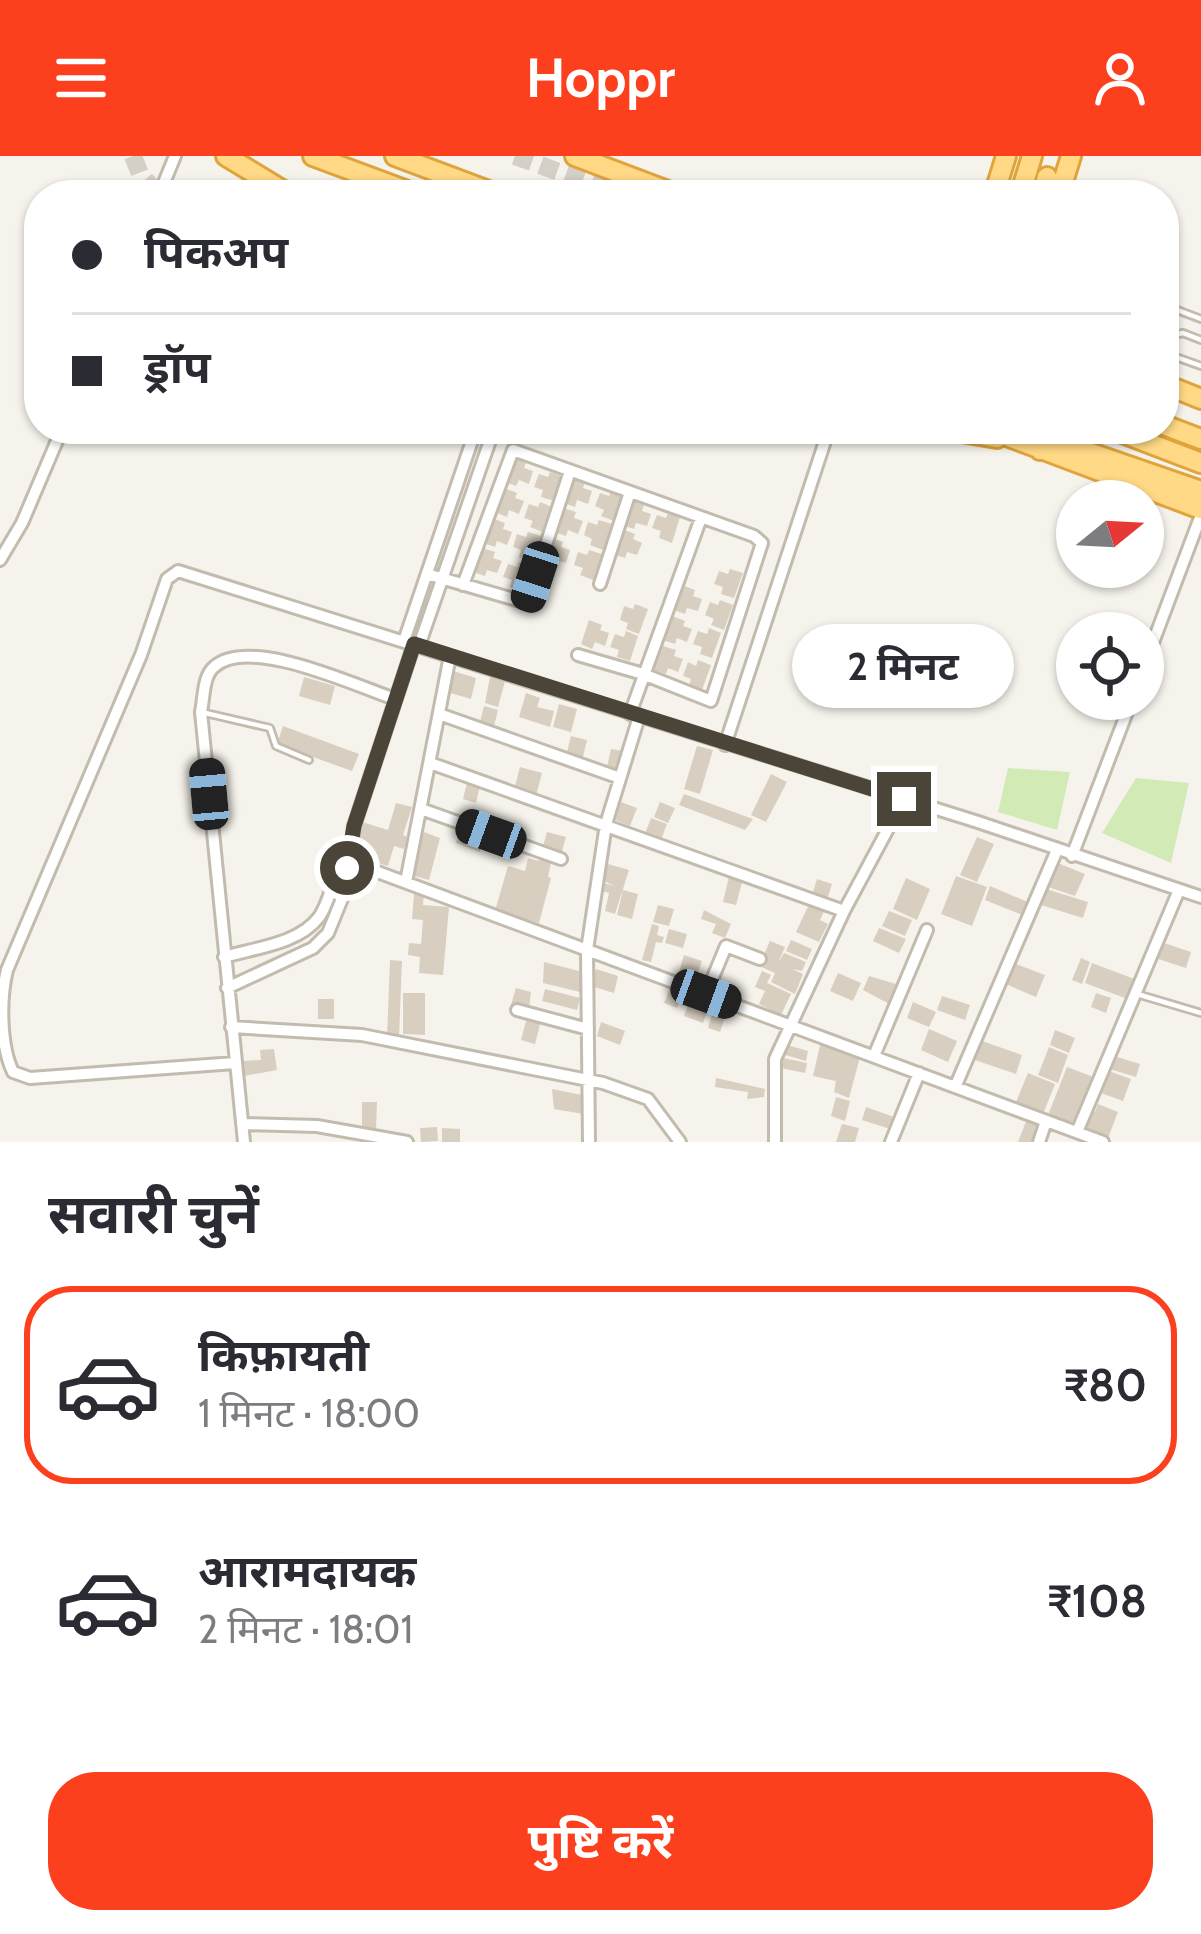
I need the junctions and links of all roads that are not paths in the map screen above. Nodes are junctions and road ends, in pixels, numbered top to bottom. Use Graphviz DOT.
graph roads {
  1 [pos="226,156"];
  2 [pos="313,156"];
  3 [pos="395,156"];
  4 [pos="575,156"];
  5 [pos="265,180"];
  6 [pos="378,180"];
  7 [pos="459,180"];
  8 [pos="639,180"];
  9 [pos="56,444"];
  10 [pos="471,444"];
  11 [pos="489,444"];
  12 [pos="824,444"];
  13 [pos="1022,444"];
  14 [pos="1151,444"];
  15 [pos="1040,450"];
  16 [pos="1201,463"];
  17 [pos="570,471"];
  18 [pos="1201,491"];
  19 [pos="629,492"];
  20 [pos="1201,512"];
  21 [pos="701,518"];
  22 [pos="0,560"];
  23 [pos="427,574"];
  24 [pos="441,579"];
  25 [pos="600,584"];
  26 [pos="463,585"];
  27 [pos="1164,612"];
  28 [pos="412,643"];
  29 [pos="578,655"];
  30 [pos="450,656"];
  31 [pos="643,674"];
  32 [pos="395,699"];
  33 [pos="201,712"];
  34 [pos="439,714"];
  35 [pos="635,715"];
  36 [pos="1124,720"];
  37 [pos="725,745"];
  38 [pos="309,760"];
  39 [pos="430,763"];
  40 [pos="620,778"];
  41 [pos="904,799"];
  42 [pos="422,809"];
  43 [pos="606,824"];
  44 [pos="1057,850"];
  45 [pos="1072,856"];
  46 [pos="560,860"];
  47 [pos="347,865"];
  48 [pos="406,882"];
  49 [pos="1179,890"];
  50 [pos="1201,897"];
  51 [pos="844,910"];
  52 [pos="927,930"];
  53 [pos="587,950"];
  54 [pos="224,957"];
  55 [pos="760,959"];
  56 [pos="227,988"];
  57 [pos="706,994"];
  58 [pos="1137,994"];
  59 [pos="517,1010"];
  60 [pos="1201,1013"];
  61 [pos="789,1025"];
  62 [pos="231,1028"];
  63 [pos="588,1029"];
  64 [pos="874,1056"];
  65 [pos="235,1064"];
  66 [pos="919,1073"];
  67 [pos="588,1082"];
  68 [pos="956,1085"];
  69 [pos="1046,1120"];
  70 [pos="242,1124"];
  71 [pos="1077,1132"];
  72 [pos="244,1142"];
  73 [pos="407,1142"];
  74 [pos="589,1142"];
  75 [pos="680,1142"];
  76 [pos="774,1142"];
  77 [pos="891,1142"];
  78 [pos="1039,1142"];
  79 [pos="1103,1142"];
  1 -- 5 [label="highway"];
  2 -- 6 [label="highway"];
  3 -- 7 [label="highway"];
  4 -- 8 [label="highway"];
  9 -- 22 [label="street"];
  10 -- 23 [label="street"];
  11 -- 24 [label="street"];
  12 -- 37 [label="street"];
  13 -- 15 [label="highway"];
  14 -- 16 [label="highway"];
  15 -- 18 [label="highway"];
  15 -- 20 [label="highway"];
  17 -- 19 [label="street"];
  17 -- 26 [label="street"];
  17 -- 26 [label="street"];
  19 -- 21 [label="street"];
  19 -- 25 [label="street"];
  20 -- 27 [label="street"];
  21 -- 31 [label="street"];
  21 -- 31 [label="street"];
  23 -- 24 [label="street"];
  23 -- 28 [label="street"];
  24 -- 26 [label="street"];
  24 -- 28 [label="street"];
  28 -- 30 [label="street"];
  28 -- 32 [label="street"];
  28 -- 65 [label="street"];
  29 -- 31 [label="street"];
  30 -- 34 [label="street"];
  30 -- 35 [label="street"];
  31 -- 35 [label="street"];
  32 -- 33 [label="street"];
  32 -- 47 [label="street"];
  33 -- 38 [label="lane"];
  33 -- 54 [label="street"];
  34 -- 39 [label="street"];
  34 -- 40 [label="street"];
  35 -- 37 [label="street"];
  35 -- 40 [label="street"];
  36 -- 45 [label="street"];
  37 -- 41 [label="street"];
  39 -- 42 [label="street"];
  39 -- 43 [label="street"];
  40 -- 43 [label="street"];
  41 -- 44 [label="street"];
  41 -- 51 [label="street"];
  42 -- 46 [label="street"];
  42 -- 48 [label="street"];
  43 -- 51 [label="street"];
  43 -- 53 [label="street"];
  44 -- 45 [label="street"];
  44 -- 68 [label="street"];
  45 -- 49 [label="street"];
  47 -- 48 [label="street"];
  47 -- 54 [label="street"];
  47 -- 56 [label="street"];
  48 -- 53 [label="street"];
  49 -- 50 [label="street"];
  49 -- 58 [label="street"];
  51 -- 61 [label="street"];
  52 -- 64 [label="street"];
  53 -- 57 [label="street"];
  53 -- 63 [label="street"];
  54 -- 56 [label="street"];
  55 -- 57 [label="street"];
  56 -- 62 [label="street"];
  57 -- 61 [label="street"];
  58 -- 60 [label="lane"];
  58 -- 71 [label="street"];
  59 -- 63 [label="street"];
  61 -- 64 [label="street"];
  61 -- 76 [label="street"];
  62 -- 65 [label="street"];
  62 -- 67 [label="street"];
  63 -- 67 [label="street"];
  64 -- 66 [label="street"];
  65 -- 70 [label="street"];
  66 -- 68 [label="street"];
  66 -- 77 [label="street"];
  67 -- 74 [label="street"];
  67 -- 75 [label="street"];
  68 -- 69 [label="street"];
  69 -- 71 [label="street"];
  69 -- 78 [label="street"];
  70 -- 72 [label="street"];
  70 -- 73 [label="street"];
  71 -- 79 [label="street"];
}
